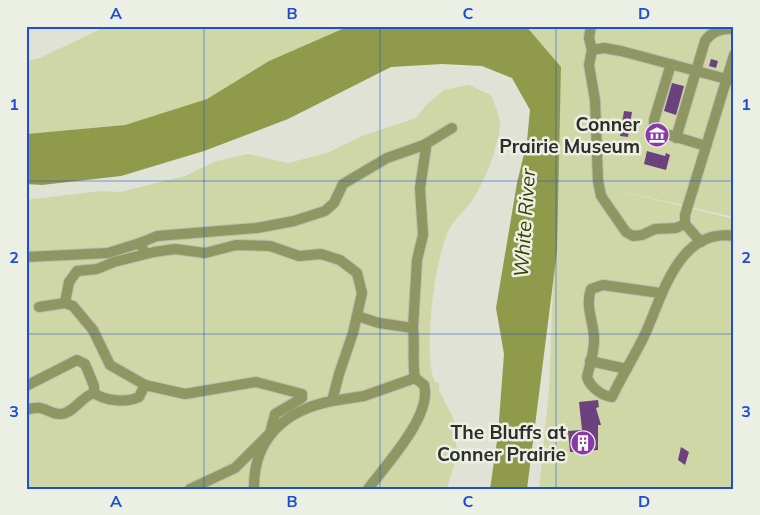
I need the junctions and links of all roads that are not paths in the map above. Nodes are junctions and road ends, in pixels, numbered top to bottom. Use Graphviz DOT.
graph roads {
  1 [pos="591,26"];
  2 [pos="734,29"];
  3 [pos="592,50"];
  4 [pos="734,55"];
  5 [pos="671,64"];
  6 [pos="696,71"];
  7 [pos="730,80"];
  8 [pos="452,128"];
  9 [pos="676,138"];
  10 [pos="424,145"];
  11 [pos="706,146"];
  12 [pos="685,224"];
  13 [pos="734,236"];
  14 [pos="701,242"];
  15 [pos="140,243"];
  16 [pos="145,254"];
  17 [pos="26,257"];
  18 [pos="660,293"];
  19 [pos="65,303"];
  20 [pos="39,307"];
  21 [pos="357,316"];
  22 [pos="413,328"];
  23 [pos="590,361"];
  24 [pos="627,369"];
  25 [pos="415,378"];
  26 [pos="145,385"];
  27 [pos="26,386"];
  28 [pos="94,393"];
  29 [pos="332,401"];
  30 [pos="26,410"];
  31 [pos="270,433"];
  32 [pos="190,489"];
  33 [pos="254,489"];
  34 [pos="368,489"];
  1 -- 3 [label="lane"];
  2 -- 6 [label="lane"];
  3 -- 5 [label="lane"];
  3 -- 12 [label="lane"];
  4 -- 7 [label="lane"];
  5 -- 6 [label="lane"];
  5 -- 9 [label="lane"];
  6 -- 7 [label="lane"];
  6 -- 9 [label="lane"];
  7 -- 11 [label="lane"];
  8 -- 10 [label="lane"];
  9 -- 11 [label="lane"];
  10 -- 15 [label="lane"];
  10 -- 22 [label="lane"];
  11 -- 12 [label="lane"];
  12 -- 14 [label="lane"];
  13 -- 14 [label="lane"];
  14 -- 18 [label="lane"];
  15 -- 16 [label="lane"];
  15 -- 17 [label="lane"];
  16 -- 19 [label="lane"];
  16 -- 21 [label="lane"];
  18 -- 23 [label="lane"];
  18 -- 24 [label="lane"];
  19 -- 20 [label="lane"];
  19 -- 26 [label="lane"];
  21 -- 22 [label="lane"];
  21 -- 29 [label="lane"];
  22 -- 25 [label="lane"];
  23 -- 24 [label="lane"];
  23 -- 24 [label="lane"];
  25 -- 29 [label="lane"];
  25 -- 34 [label="lane"];
  26 -- 28 [label="lane"];
  26 -- 31 [label="lane"];
  27 -- 28 [label="lane"];
  28 -- 30 [label="lane"];
  29 -- 31 [label="lane"];
  31 -- 32 [label="lane"];
  31 -- 33 [label="lane"];
}
